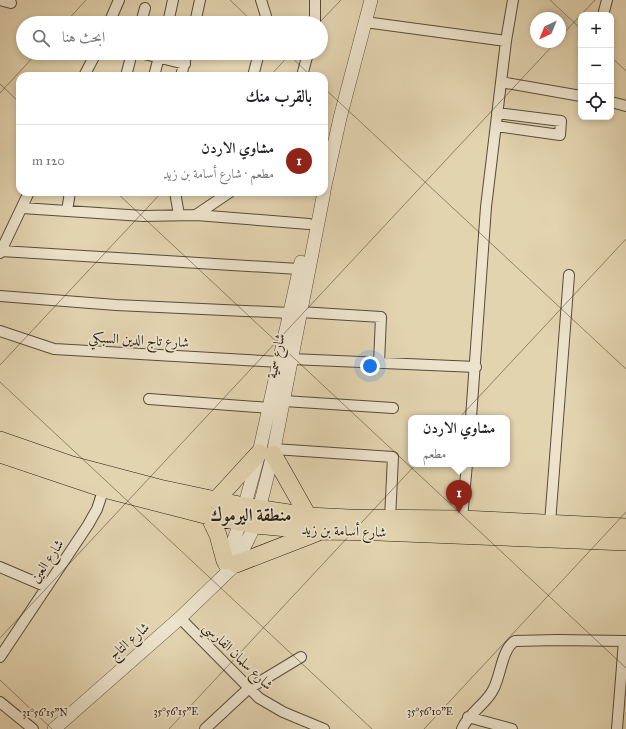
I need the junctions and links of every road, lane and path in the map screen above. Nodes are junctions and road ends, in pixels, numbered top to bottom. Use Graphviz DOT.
graph roads {
  1 [pos="0,0"];
  2 [pos="119,0"];
  3 [pos="174,0"];
  4 [pos="200,0"];
  5 [pos="260,0"];
  6 [pos="315,0"];
  7 [pos="364,0"];
  8 [pos="371,0"];
  9 [pos="513,0"];
  10 [pos="607,0"];
  11 [pos="12,3"];
  12 [pos="146,8"];
  13 [pos="604,12"];
  14 [pos="113,16"];
  15 [pos="143,16"];
  16 [pos="170,16"];
  17 [pos="197,16"];
  18 [pos="266,16"];
  19 [pos="315,16"];
  20 [pos="366,22"];
  21 [pos="506,40"];
  22 [pos="92,60"];
  23 [pos="130,60"];
  24 [pos="158,60"];
  25 [pos="173,60"];
  26 [pos="186,60"];
  27 [pos="257,60"];
  28 [pos="306,60"];
  29 [pos="185,64"];
  30 [pos="86,72"];
  31 [pos="127,72"];
  32 [pos="155,72"];
  33 [pos="182,72"];
  34 [pos="254,72"];
  35 [pos="303,72"];
  36 [pos="501,82"];
  37 [pos="578,95"];
  38 [pos="614,103"];
  39 [pos="626,106"];
  40 [pos="497,113"];
  41 [pos="496,126"];
  42 [pos="328,133"];
  43 [pos="328,173"];
  44 [pos="27,196"];
  45 [pos="70,196"];
  46 [pos="176,196"];
  47 [pos="224,196"];
  48 [pos="315,196"];
  49 [pos="323,196"];
  50 [pos="22,208"];
  51 [pos="68,211"];
  52 [pos="179,215"];
  53 [pos="196,215"];
  54 [pos="309,224"];
  55 [pos="1,252"];
  56 [pos="299,269"];
  57 [pos="568,275"];
  58 [pos="0,296"];
  59 [pos="295,313"];
  60 [pos="0,331"];
  61 [pos="286,361"];
  62 [pos="379,363"];
  63 [pos="476,367"];
  64 [pos="149,399"];
  65 [pos="284,401"];
  66 [pos="270,408"];
  67 [pos="393,408"];
  68 [pos="471,415"];
  69 [pos="0,440"];
  70 [pos="269,452"];
  71 [pos="0,454"];
  72 [pos="467,467"];
  73 [pos="105,482"];
  74 [pos="216,500"];
  75 [pos="252,507"];
  76 [pos="209,516"];
  77 [pos="308,516"];
  78 [pos="390,519"];
  79 [pos="462,520"];
  80 [pos="247,524"];
  81 [pos="550,524"];
  82 [pos="626,527"];
  83 [pos="320,531"];
  84 [pos="626,542"];
  85 [pos="0,567"];
  86 [pos="228,567"];
  87 [pos="47,587"];
  88 [pos="180,618"];
  89 [pos="625,641"];
  90 [pos="0,657"];
  91 [pos="301,657"];
  92 [pos="248,689"];
  93 [pos="0,702"];
  94 [pos="468,717"];
  95 [pos="33,729"];
  96 [pos="54,729"];
  97 [pos="205,729"];
  98 [pos="324,729"];
  99 [pos="462,729"];
  100 [pos="512,729"];
  101 [pos="617,729"];
  1 -- 11 [label="street"];
  2 -- 14 [label="street"];
  3 -- 16 [label="street"];
  4 -- 17 [label="street"];
  5 -- 18 [label="street"];
  6 -- 19 [label="street"];
  7 -- 42 [label="street"];
  8 -- 20 [label="street, شارع سمية"];
  9 -- 21 [label="street"];
  10 -- 13 [label="street"];
  12 -- 15 [label="street"];
  20 -- 21 [label="street"];
  20 -- 43 [label="street, شارع سمية"];
  21 -- 36 [label="street"];
  22 -- 30 [label="street"];
  23 -- 31 [label="street"];
  24 -- 32 [label="street"];
  25 -- 29 [label="street"];
  26 -- 29 [label="street"];
  27 -- 34 [label="street"];
  28 -- 35 [label="street"];
  29 -- 33 [label="street"];
  36 -- 37 [label="street"];
  36 -- 40 [label="street"];
  38 -- 39 [label="street"];
  40 -- 41 [label="street"];
  40 -- 41 [label="street"];
  41 -- 63 [label="street"];
  44 -- 50 [label="street"];
  45 -- 51 [label="street"];
  46 -- 52 [label="street"];
  47 -- 53 [label="street"];
  48 -- 54 [label="street, شارع سمية"];
  49 -- 59 [label="street, شارع سمية"];
  50 -- 51 [label="street"];
  50 -- 55 [label="street"];
  51 -- 52 [label="street"];
  52 -- 53 [label="street"];
  53 -- 54 [label="street"];
  54 -- 56 [label="street, شارع سمية"];
  55 -- 56 [label="street"];
  56 -- 59 [label="street, شارع سمية"];
  57 -- 81 [label="street"];
  58 -- 59 [label="street"];
  59 -- 61 [label="street, شارع سمية"];
  59 -- 62 [label="street"];
  60 -- 61 [label="street, شارع تاج الدين السبكي"];
  61 -- 62 [label="street, شارع تاج الدين السبكي"];
  61 -- 65 [label="street, شارع سمية"];
  61 -- 66 [label="street, شارع سمية"];
  62 -- 63 [label="street, شارع تاج الدين السبكي"];
  63 -- 68 [label="street"];
  64 -- 66 [label="street"];
  65 -- 67 [label="street"];
  65 -- 70 [label="street, شارع سمية"];
  66 -- 70 [label="street, شارع سمية"];
  69 -- 73 [label="highway, شارع أسامة بن زيد"];
  70 -- 74 [label="highway"];
  70 -- 75 [label="street, شارع سمية"];
  70 -- 77 [label="highway"];
  70 -- 78 [label="street"];
  71 -- 73 [label="highway, شارع أسامة بن زيد"];
  72 -- 79 [label="street"];
  73 -- 74 [label="highway, شارع أسامة بن زيد"];
  73 -- 76 [label="highway, شارع أسامة بن زيد"];
  73 -- 87 [label="street, شارع العين"];
  74 -- 75 [label="highway, شارع أسامة بن زيد"];
  75 -- 77 [label="highway, شارع أسامة بن زيد"];
  75 -- 80 [label="street, شارع سمية"];
  76 -- 80 [label="highway, شارع أسامة بن زيد"];
  76 -- 86 [label="highway"];
  77 -- 78 [label="highway, شارع أسامة بن زيد"];
  78 -- 79 [label="highway, شارع أسامة بن زيد"];
  79 -- 81 [label="highway, شارع أسامة بن زيد"];
  80 -- 83 [label="highway, شارع أسامة بن زيد"];
  80 -- 86 [label="street, شارع التاج"];
  81 -- 82 [label="highway, شارع أسامة بن زيد"];
  83 -- 84 [label="highway, شارع أسامة بن زيد"];
  83 -- 86 [label="highway"];
  85 -- 87 [label="street"];
  86 -- 88 [label="street, شارع التاج"];
  87 -- 90 [label="street, شارع العين"];
  88 -- 92 [label="street, شارع سلمان الفارسي"];
  88 -- 96 [label="street, شارع التاج"];
  89 -- 94 [label="street"];
  89 -- 101 [label="street"];
  91 -- 92 [label="street"];
  92 -- 97 [label="street"];
  92 -- 98 [label="street, شارع سلمان الفارسي"];
  93 -- 95 [label="street"];
  94 -- 99 [label="street"];
  94 -- 100 [label="street"];
}
